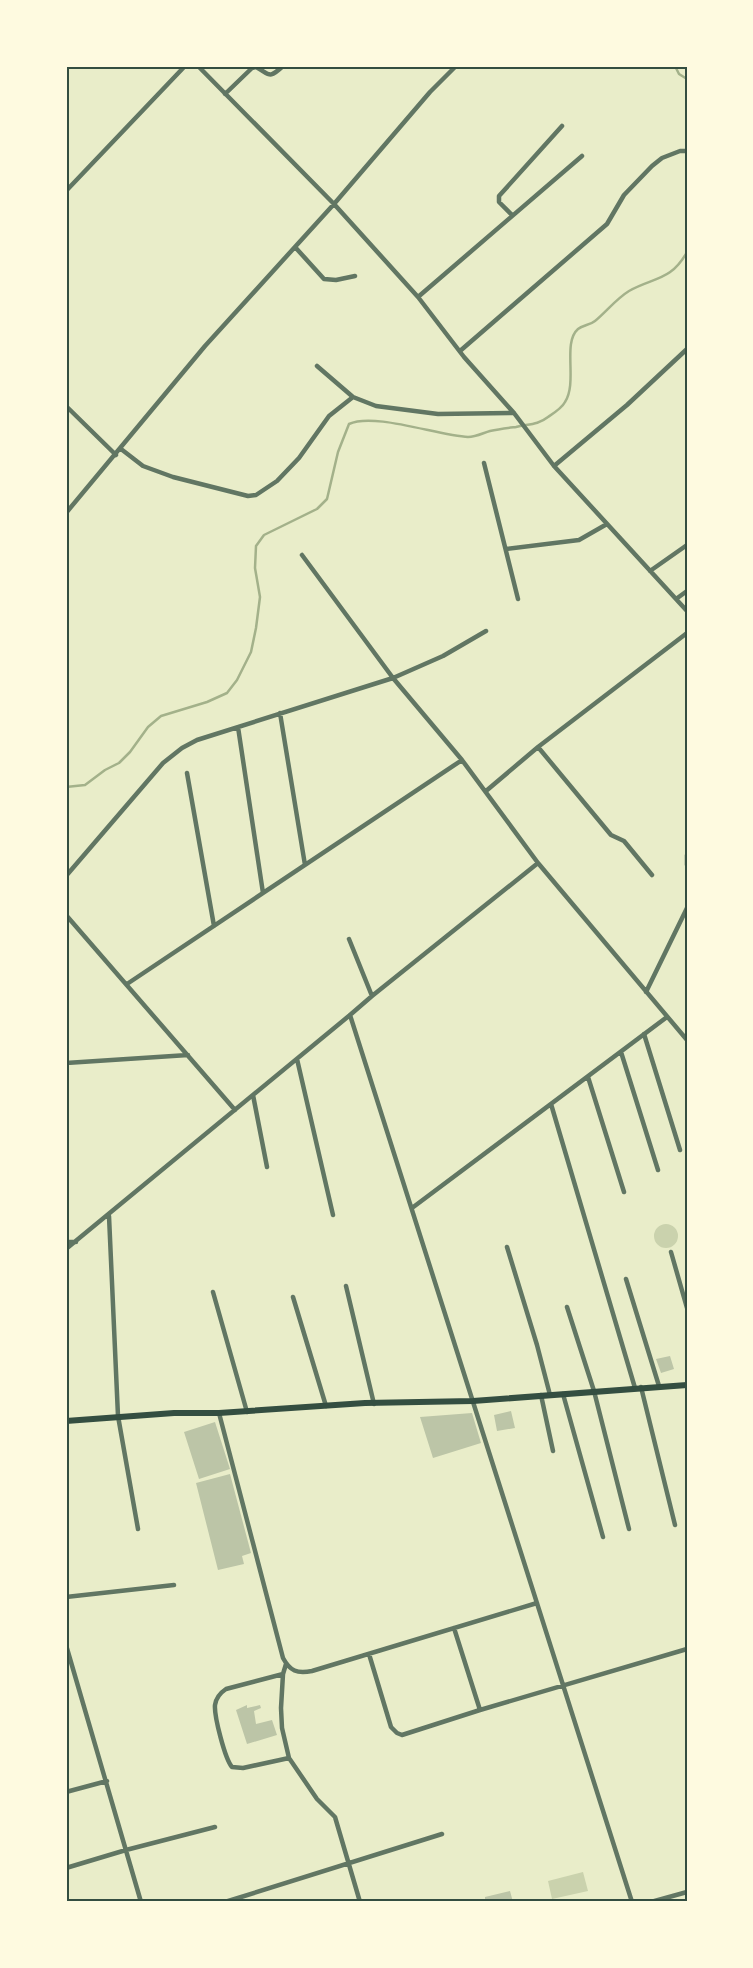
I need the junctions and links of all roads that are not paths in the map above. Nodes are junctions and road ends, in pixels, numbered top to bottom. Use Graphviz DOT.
graph roads {
  1 [pos="185,66"];
  2 [pos="198,66"];
  3 [pos="282,66"];
  4 [pos="456,66"];
  5 [pos="225,94"];
  6 [pos="562,126"];
  7 [pos="687,151"];
  8 [pos="582,156"];
  9 [pos="67,189"];
  10 [pos="334,204"];
  11 [pos="512,215"];
  12 [pos="295,247"];
  13 [pos="355,276"];
  14 [pos="418,297"];
  15 [pos="687,349"];
  16 [pos="460,351"];
  17 [pos="317,366"];
  18 [pos="353,397"];
  19 [pos="66,406"];
  20 [pos="514,413"];
  21 [pos="121,448"];
  22 [pos="116,455"];
  23 [pos="484,464"];
  24 [pos="554,466"];
  25 [pos="66,513"];
  26 [pos="607,524"];
  27 [pos="687,544"];
  28 [pos="506,549"];
  29 [pos="302,555"];
  30 [pos="650,572"];
  31 [pos="687,591"];
  32 [pos="518,599"];
  33 [pos="676,599"];
  34 [pos="687,611"];
  35 [pos="486,631"];
  36 [pos="687,633"];
  37 [pos="393,678"];
  38 [pos="280,713"];
  39 [pos="238,727"];
  40 [pos="538,747"];
  41 [pos="462,760"];
  42 [pos="188,773"];
  43 [pos="486,791"];
  44 [pos="687,855"];
  45 [pos="538,863"];
  46 [pos="305,865"];
  47 [pos="687,865"];
  48 [pos="652,875"];
  49 [pos="66,876"];
  50 [pos="263,893"];
  51 [pos="687,908"];
  52 [pos="66,915"];
  53 [pos="214,926"];
  54 [pos="349,939"];
  55 [pos="127,984"];
  56 [pos="646,992"];
  57 [pos="372,996"];
  58 [pos="350,1016"];
  59 [pos="667,1017"];
  60 [pos="644,1034"];
  61 [pos="687,1040"];
  62 [pos="621,1052"];
  63 [pos="188,1055"];
  64 [pos="297,1059"];
  65 [pos="66,1063"];
  66 [pos="588,1077"];
  67 [pos="253,1095"];
  68 [pos="551,1104"];
  69 [pos="235,1110"];
  70 [pos="680,1150"];
  71 [pos="267,1167"];
  72 [pos="658,1170"];
  73 [pos="624,1192"];
  74 [pos="412,1208"];
  75 [pos="333,1215"];
  76 [pos="108,1216"];
  77 [pos="66,1242"];
  78 [pos="77,1242"];
  79 [pos="507,1247"];
  80 [pos="66,1249"];
  81 [pos="671,1252"];
  82 [pos="626,1279"];
  83 [pos="346,1286"];
  84 [pos="213,1292"];
  85 [pos="293,1298"];
  86 [pos="567,1307"];
  87 [pos="687,1308"];
  88 [pos="687,1385"];
  89 [pos="659,1386"];
  90 [pos="638,1387"];
  91 [pos="594,1391"];
  92 [pos="563,1394"];
  93 [pos="550,1395"];
  94 [pos="541,1396"];
  95 [pos="473,1401"];
  96 [pos="374,1404"];
  97 [pos="326,1406"];
  98 [pos="247,1412"];
  99 [pos="218,1414"];
  100 [pos="118,1416"];
  101 [pos="66,1421"];
  102 [pos="553,1451"];
  103 [pos="676,1525"];
  104 [pos="138,1529"];
  105 [pos="630,1529"];
  106 [pos="603,1537"];
  107 [pos="174,1585"];
  108 [pos="66,1597"];
  109 [pos="538,1604"];
  110 [pos="454,1628"];
  111 [pos="66,1646"];
  112 [pos="687,1649"];
  113 [pos="369,1654"];
  114 [pos="286,1664"];
  115 [pos="283,1674"];
  116 [pos="563,1685"];
  117 [pos="480,1710"];
  118 [pos="290,1758"];
  119 [pos="106,1781"];
  120 [pos="66,1792"];
  121 [pos="215,1827"];
  122 [pos="442,1834"];
  123 [pos="126,1850"];
  124 [pos="349,1864"];
  125 [pos="66,1868"];
  126 [pos="687,1892"];
  127 [pos="141,1902"];
  128 [pos="225,1902"];
  129 [pos="360,1902"];
  130 [pos="632,1902"];
  131 [pos="651,1902"];
  1 -- 9 [label="street"];
  2 -- 5 [label="street"];
  3 -- 5 [label="street"];
  4 -- 10 [label="street"];
  5 -- 10 [label="street"];
  6 -- 11 [label="street"];
  7 -- 16 [label="street"];
  8 -- 11 [label="street"];
  10 -- 12 [label="street"];
  10 -- 14 [label="street"];
  11 -- 14 [label="street"];
  12 -- 13 [label="street"];
  12 -- 21 [label="street"];
  14 -- 16 [label="street"];
  15 -- 24 [label="street"];
  16 -- 20 [label="street"];
  17 -- 18 [label="street"];
  18 -- 20 [label="street"];
  18 -- 21 [label="street"];
  19 -- 22 [label="street"];
  20 -- 24 [label="street"];
  21 -- 22 [label="street"];
  22 -- 25 [label="street"];
  23 -- 28 [label="street"];
  24 -- 26 [label="street"];
  26 -- 28 [label="street"];
  26 -- 30 [label="street"];
  27 -- 30 [label="street"];
  28 -- 32 [label="street"];
  29 -- 37 [label="street"];
  30 -- 33 [label="street"];
  31 -- 33 [label="street"];
  33 -- 34 [label="street"];
  35 -- 37 [label="street"];
  36 -- 40 [label="street"];
  37 -- 38 [label="street"];
  37 -- 41 [label="street"];
  38 -- 39 [label="street"];
  38 -- 46 [label="street"];
  39 -- 49 [label="street"];
  39 -- 50 [label="street"];
  40 -- 43 [label="street"];
  40 -- 48 [label="street"];
  41 -- 43 [label="street"];
  41 -- 46 [label="street"];
  42 -- 53 [label="street"];
  43 -- 45 [label="street"];
  44 -- 47 [label="street"];
  45 -- 56 [label="street"];
  45 -- 57 [label="street"];
  46 -- 50 [label="street"];
  50 -- 53 [label="street"];
  51 -- 56 [label="street"];
  52 -- 55 [label="street"];
  53 -- 55 [label="street"];
  54 -- 57 [label="street"];
  55 -- 63 [label="street"];
  56 -- 59 [label="street"];
  57 -- 58 [label="street"];
  58 -- 64 [label="street"];
  58 -- 74 [label="street"];
  59 -- 60 [label="street"];
  59 -- 61 [label="street"];
  60 -- 62 [label="street"];
  60 -- 70 [label="street"];
  62 -- 66 [label="street"];
  62 -- 72 [label="street"];
  63 -- 65 [label="street"];
  63 -- 69 [label="street"];
  64 -- 67 [label="street"];
  64 -- 75 [label="street"];
  66 -- 68 [label="street"];
  66 -- 73 [label="street"];
  67 -- 69 [label="street"];
  67 -- 71 [label="street"];
  68 -- 74 [label="street"];
  68 -- 90 [label="street"];
  69 -- 76 [label="street"];
  74 -- 95 [label="street"];
  76 -- 78 [label="street"];
  76 -- 100 [label="street"];
  77 -- 78 [label="street"];
  78 -- 80 [label="street"];
  79 -- 93 [label="street"];
  81 -- 87 [label="street"];
  82 -- 89 [label="street"];
  83 -- 96 [label="street"];
  84 -- 98 [label="street"];
  85 -- 97 [label="street"];
  86 -- 91 [label="street"];
  88 -- 89 [label="main road"];
  89 -- 90 [label="main road"];
  90 -- 91 [label="main road"];
  90 -- 103 [label="street"];
  91 -- 92 [label="main road"];
  91 -- 105 [label="street"];
  92 -- 93 [label="main road"];
  92 -- 106 [label="street"];
  93 -- 94 [label="main road"];
  94 -- 95 [label="main road"];
  94 -- 102 [label="street"];
  95 -- 96 [label="main road"];
  95 -- 109 [label="street"];
  96 -- 97 [label="main road"];
  97 -- 98 [label="main road"];
  98 -- 99 [label="main road"];
  99 -- 100 [label="main road"];
  99 -- 114 [label="street"];
  100 -- 101 [label="main road"];
  100 -- 104 [label="street"];
  107 -- 108 [label="street"];
  109 -- 110 [label="street"];
  109 -- 116 [label="street"];
  110 -- 113 [label="street"];
  110 -- 117 [label="street"];
  111 -- 119 [label="street"];
  112 -- 116 [label="street"];
  113 -- 114 [label="street"];
  113 -- 117 [label="street"];
  114 -- 115 [label="street"];
  115 -- 118 [label="street"];
  115 -- 118 [label="street"];
  116 -- 117 [label="street"];
  116 -- 130 [label="street"];
  118 -- 124 [label="street"];
  119 -- 120 [label="street"];
  119 -- 123 [label="street"];
  121 -- 123 [label="street"];
  122 -- 124 [label="street"];
  123 -- 125 [label="street"];
  123 -- 127 [label="street"];
  124 -- 128 [label="street"];
  124 -- 129 [label="street"];
  126 -- 131 [label="street"];
}
